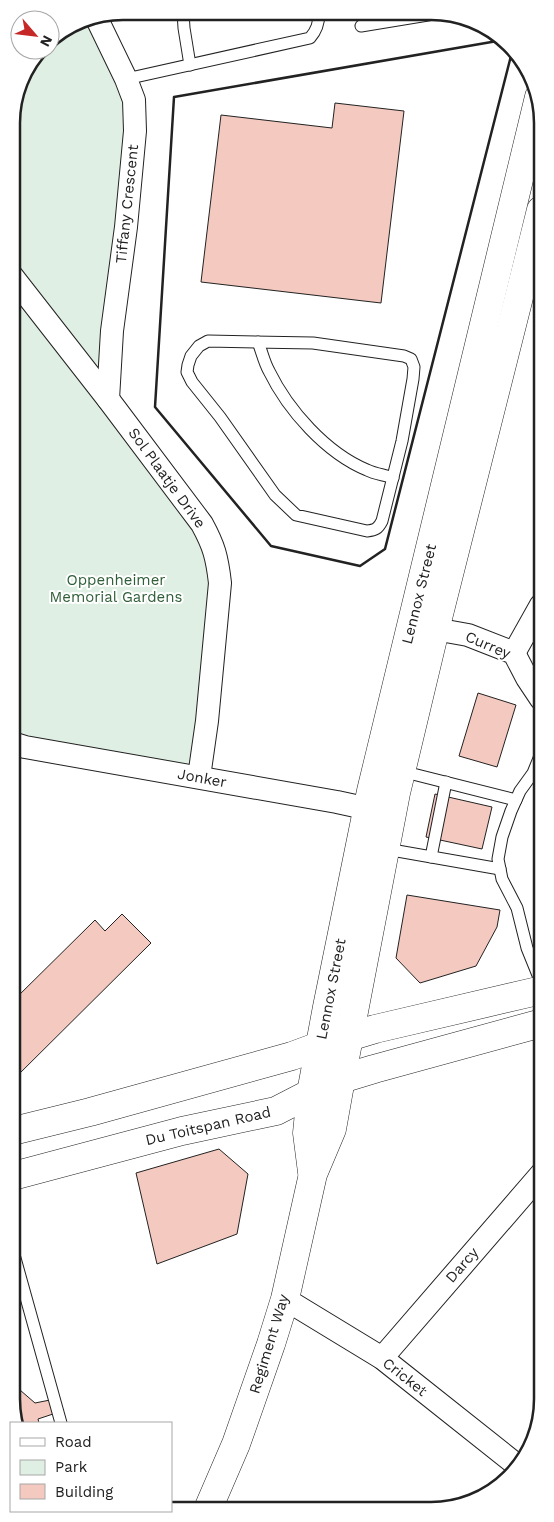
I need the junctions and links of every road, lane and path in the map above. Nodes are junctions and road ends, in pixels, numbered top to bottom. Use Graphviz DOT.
graph roads {
  1 [pos="184,20"];
  2 [pos="319,20"];
  3 [pos="397,20"];
  4 [pos="99,23"];
  5 [pos="361,26"];
  6 [pos="190,65"];
  7 [pos="126,79"];
  8 [pos="534,144"];
  9 [pos="531,173"];
  10 [pos="534,235"];
  11 [pos="20,286"];
  12 [pos="258,342"];
  13 [pos="108,399"];
  14 [pos="393,478"];
  15 [pos="534,617"];
  16 [pos="423,627"];
  17 [pos="514,653"];
  18 [pos="534,688"];
  19 [pos="20,745"];
  20 [pos="401,771"];
  21 [pos="534,771"];
  22 [pos="199,777"];
  23 [pos="446,782"];
  24 [pos="516,800"];
  25 [pos="380,812"];
  26 [pos="385,849"];
  27 [pos="431,857"];
  28 [pos="500,869"];
  29 [pos="534,965"];
  30 [pos="534,992"];
  31 [pos="534,1025"];
  32 [pos="350,1036"];
  33 [pos="319,1046"];
  34 [pos="341,1078"];
  35 [pos="311,1093"];
  36 [pos="20,1129"];
  37 [pos="20,1174"];
  38 [pos="313,1174"];
  39 [pos="534,1182"];
  40 [pos="20,1276"];
  41 [pos="284,1299"];
  42 [pos="382,1358"];
  43 [pos="61,1422"];
  44 [pos="513,1462"];
  45 [pos="211,1502"];
  1 -- 6 [label="lane"];
  2 -- 6 [label="lane"];
  3 -- 5 [label="lane"];
  4 -- 7 [label="street, Tiffany Crescent"];
  6 -- 7 [label="lane"];
  7 -- 13 [label="street, Tiffany Crescent"];
  8 -- 9 [label="main road, Lennox Street"];
  9 -- 16 [label="main road, Lennox Street"];
  10 -- 16 [label="main road, Lennox Street"];
  11 -- 13 [label="street, Sol Plaatje Drive"];
  12 -- 14 [label="lane"];
  12 -- 14 [label="lane"];
  12 -- 14 [label="lane"];
  13 -- 22 [label="street, Sol Plaatje Drive"];
  15 -- 17 [label="street"];
  16 -- 17 [label="street, Currey"];
  16 -- 20 [label="main road, Lennox Street"];
  16 -- 25 [label="main road, Lennox Street"];
  17 -- 18 [label="street, Currey"];
  19 -- 22 [label="street, Jonker"];
  20 -- 23 [label="lane"];
  20 -- 25 [label="main road, Lennox Street"];
  21 -- 24 [label="lane"];
  22 -- 25 [label="street, Jonker"];
  23 -- 24 [label="lane"];
  23 -- 27 [label="lane"];
  24 -- 28 [label="lane"];
  25 -- 26 [label="main road, Lennox Street"];
  25 -- 33 [label="main road, Lennox Street"];
  26 -- 27 [label="lane"];
  26 -- 32 [label="main road, Lennox Street"];
  27 -- 28 [label="lane"];
  28 -- 29 [label="lane"];
  30 -- 32 [label="main road"];
  31 -- 34 [label="main road, Du Toitspan Road"];
  32 -- 33 [label="main road"];
  32 -- 34 [label="main road, Lennox Street"];
  33 -- 35 [label="main road, Lennox Street"];
  33 -- 36 [label="main road"];
  34 -- 35 [label="main road, Du Toitspan Road"];
  34 -- 38 [label="main road, Regiment Way"];
  35 -- 37 [label="main road, Du Toitspan Road"];
  35 -- 38 [label="main road, Regiment Way"];
  38 -- 41 [label="main road, Regiment Way"];
  39 -- 42 [label="street, Darcy"];
  40 -- 43 [label="lane"];
  41 -- 42 [label="street, Cricket"];
  41 -- 45 [label="main road, Regiment Way"];
  42 -- 44 [label="street, Cricket"];
}
